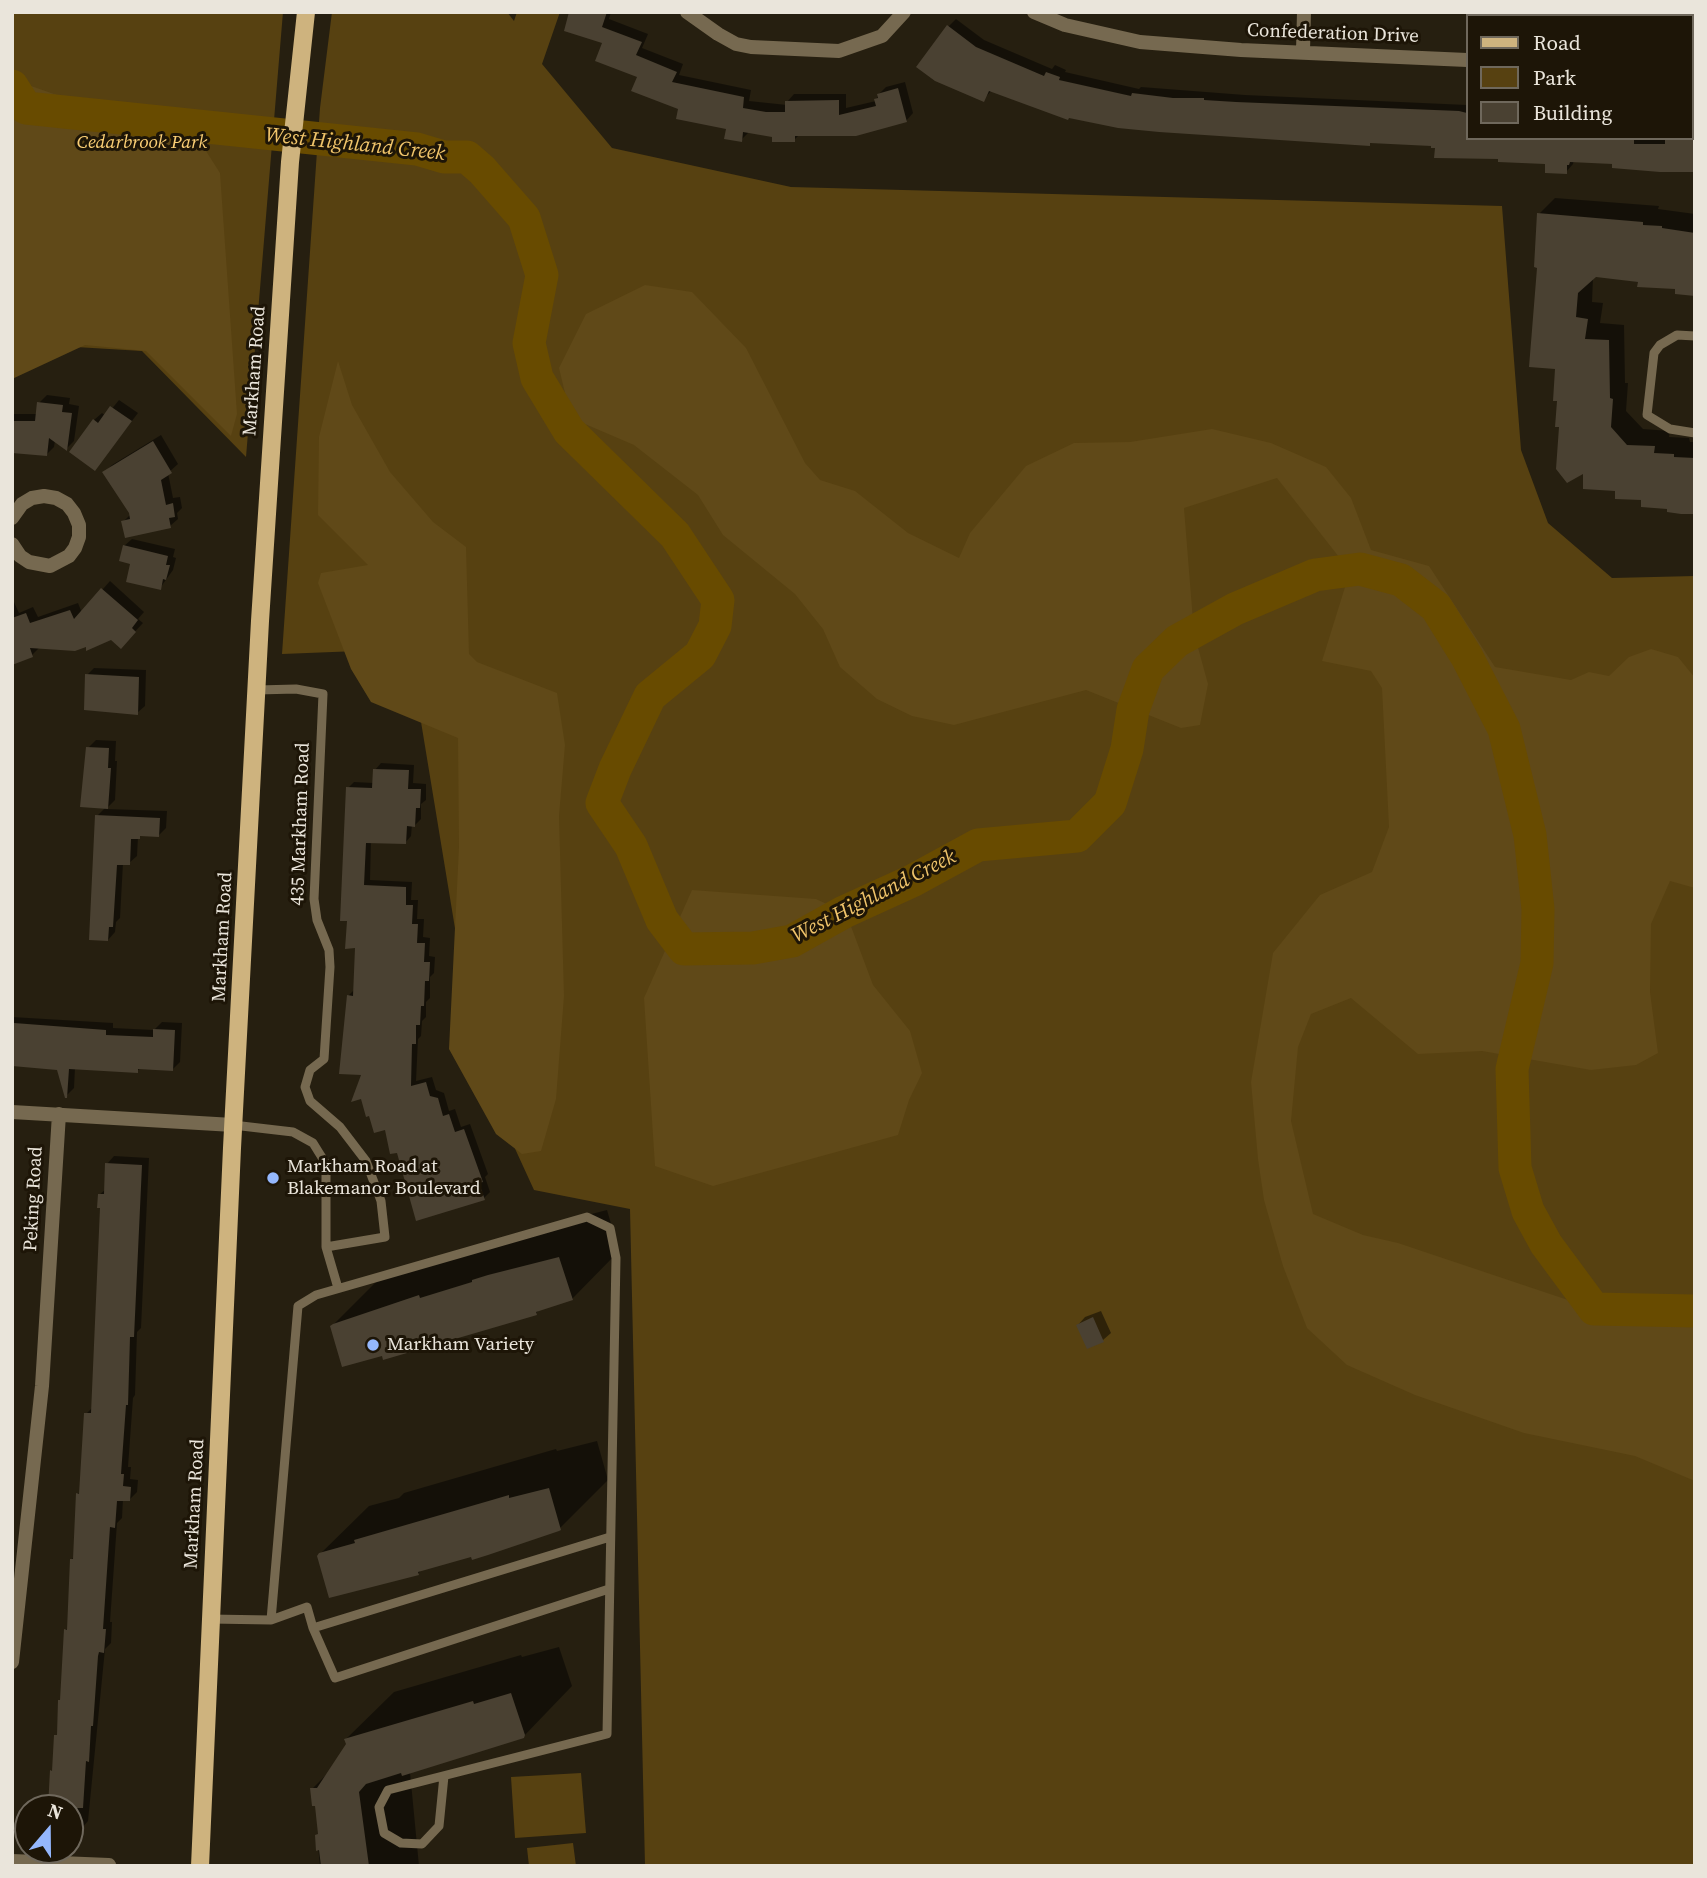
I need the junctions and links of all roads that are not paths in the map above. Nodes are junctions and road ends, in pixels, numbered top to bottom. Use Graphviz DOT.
graph roads {
  1 [pos="306,12"];
  2 [pos="687,12"];
  3 [pos="904,12"];
  4 [pos="1034,12"];
  5 [pos="1304,12"];
  6 [pos="1303,51"];
  7 [pos="1466,60"];
  8 [pos="1695,336"];
  9 [pos="1695,433"];
  10 [pos="12,518"];
  11 [pos="13,547"];
  12 [pos="257,690"];
  13 [pos="12,1112"];
  14 [pos="59,1114"];
  15 [pos="233,1125"];
  16 [pos="326,1247"];
  17 [pos="338,1288"];
  18 [pos="610,1537"];
  19 [pos="609,1589"];
  20 [pos="211,1619"];
  21 [pos="271,1620"];
  22 [pos="14,1622"];
  23 [pos="313,1628"];
  24 [pos="12,1662"];
  25 [pos="444,1776"];
  26 [pos="12,1861"];
  27 [pos="109,1865"];
  28 [pos="201,1866"];
  1 -- 12 [label="main road, Markham Road"];
  2 -- 3 [label="street"];
  4 -- 6 [label="street, Confederation Drive"];
  5 -- 6 [label="street"];
  6 -- 7 [label="street, Confederation Drive"];
  8 -- 9 [label="lane"];
  10 -- 11 [label="street"];
  12 -- 15 [label="main road, Markham Road"];
  12 -- 16 [label="lane, 435 Markham Road"];
  13 -- 14 [label="street"];
  14 -- 15 [label="street"];
  14 -- 22 [label="street, Peking Road"];
  15 -- 16 [label="lane"];
  15 -- 20 [label="main road, Markham Road"];
  16 -- 17 [label="lane"];
  17 -- 18 [label="lane"];
  17 -- 21 [label="lane"];
  18 -- 19 [label="lane"];
  18 -- 23 [label="lane"];
  19 -- 23 [label="lane"];
  19 -- 25 [label="lane"];
  20 -- 21 [label="lane"];
  20 -- 28 [label="main road, Markham Road"];
  21 -- 23 [label="lane"];
  22 -- 24 [label="street, Peking Road"];
  25 -- 25 [label="lane"];
  26 -- 27 [label="street"];
}
